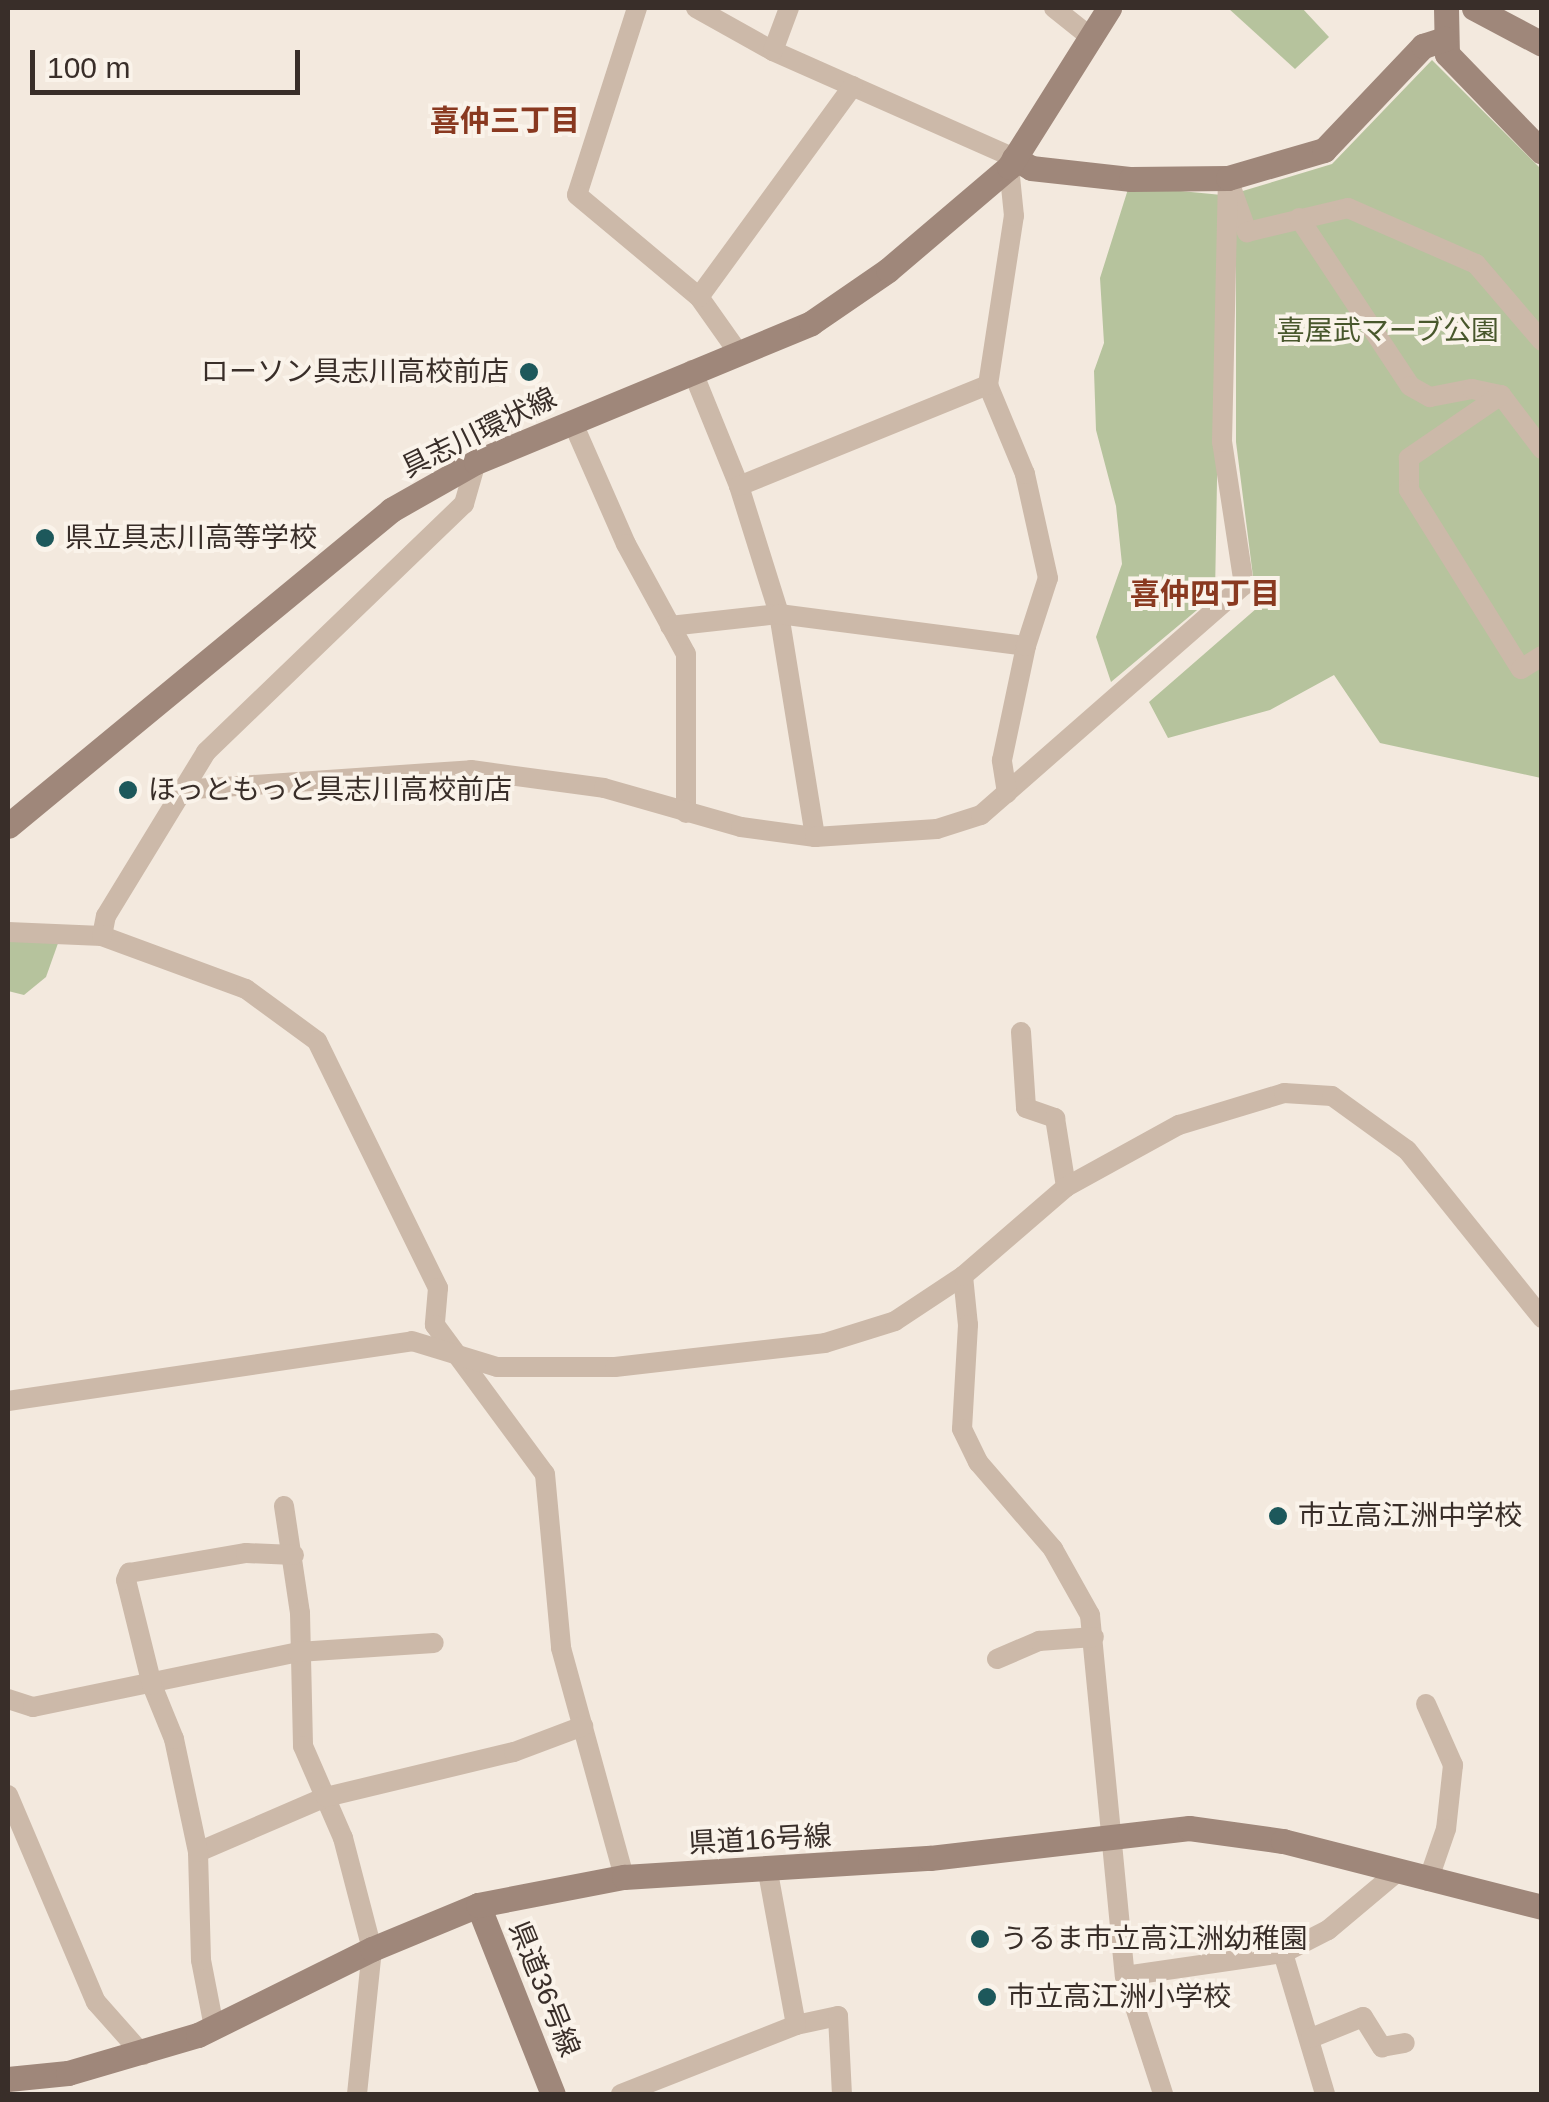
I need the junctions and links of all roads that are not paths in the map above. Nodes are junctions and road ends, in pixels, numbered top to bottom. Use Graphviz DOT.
graph roads {
  1 [pos="637,8"];
  2 [pos="696,8"];
  3 [pos="790,8"];
  4 [pos="1054,8"];
  5 [pos="1110,8"];
  6 [pos="1446,8"];
  7 [pos="1474,8"];
  8 [pos="1093,39"];
  9 [pos="1445,39"];
  10 [pos="1542,44"];
  11 [pos="773,51"];
  12 [pos="853,86"];
  13 [pos="1542,152"];
  14 [pos="1011,162"];
  15 [pos="1228,178"];
  16 [pos="1299,218"];
  17 [pos="699,297"];
  18 [pos="1542,340"];
  19 [pos="740,355"];
  20 [pos="692,370"];
  21 [pos="988,386"];
  22 [pos="1501,395"];
  23 [pos="572,421"];
  24 [pos="1542,450"];
  25 [pos="476,462"];
  26 [pos="740,486"];
  27 [pos="779,614"];
  28 [pos="670,626"];
  29 [pos="1026,646"];
  30 [pos="1542,656"];
  31 [pos="180,790"];
  32 [pos="1007,793"];
  33 [pos="686,813"];
  34 [pos="8,826"];
  35 [pos="815,837"];
  36 [pos="8,932"];
  37 [pos="102,936"];
  38 [pos="1021,1032"];
  39 [pos="1066,1187"];
  40 [pos="963,1276"];
  41 [pos="1542,1318"];
  42 [pos="464,1358"];
  43 [pos="8,1401"];
  44 [pos="284,1506"];
  45 [pos="294,1555"];
  46 [pos="1094,1637"];
  47 [pos="434,1643"];
  48 [pos="298,1652"];
  49 [pos="997,1659"];
  50 [pos="152,1685"];
  51 [pos="8,1698"];
  52 [pos="1426,1704"];
  53 [pos="583,1726"];
  54 [pos="8,1796"];
  55 [pos="326,1797"];
  56 [pos="1112,1836"];
  57 [pos="198,1852"];
  58 [pos="768,1872"];
  59 [pos="1396,1873"];
  60 [pos="624,1877"];
  61 [pos="1428,1882"];
  62 [pos="478,1905"];
  63 [pos="1542,1908"];
  64 [pos="372,1949"];
  65 [pos="1284,1953"];
  66 [pos="1125,1976"];
  67 [pos="796,2025"];
  68 [pos="214,2027"];
  69 [pos="1311,2038"];
  70 [pos="1405,2043"];
  71 [pos="143,2054"];
  72 [pos="8,2080"];
  73 [pos="65,2084"];
  74 [pos="357,2094"];
  75 [pos="554,2094"];
  76 [pos="621,2094"];
  77 [pos="842,2094"];
  78 [pos="1163,2094"];
  79 [pos="1326,2094"];
  1 -- 17 [label="street"];
  2 -- 11 [label="street"];
  3 -- 11 [label="street"];
  4 -- 8 [label="street"];
  5 -- 8 [label="main road, 具志川環状線"];
  6 -- 9 [label="main road"];
  7 -- 10 [label="main road"];
  8 -- 14 [label="main road, 具志川環状線"];
  9 -- 13 [label="main road"];
  9 -- 15 [label="main road"];
  11 -- 12 [label="street"];
  12 -- 14 [label="street"];
  12 -- 17 [label="street"];
  14 -- 15 [label="main road"];
  14 -- 19 [label="main road, 具志川環状線"];
  14 -- 21 [label="street"];
  15 -- 16 [label="street"];
  15 -- 32 [label="street"];
  16 -- 18 [label="street"];
  16 -- 22 [label="street"];
  17 -- 19 [label="street"];
  19 -- 20 [label="main road, 具志川環状線"];
  20 -- 23 [label="main road, 具志川環状線"];
  20 -- 26 [label="street"];
  21 -- 26 [label="street"];
  21 -- 29 [label="street"];
  22 -- 24 [label="street"];
  22 -- 30 [label="street"];
  23 -- 25 [label="main road, 具志川環状線"];
  23 -- 28 [label="street"];
  25 -- 31 [label="street"];
  25 -- 34 [label="main road, 具志川環状線"];
  26 -- 27 [label="street"];
  27 -- 28 [label="street"];
  27 -- 29 [label="street"];
  27 -- 35 [label="street"];
  28 -- 33 [label="street"];
  29 -- 32 [label="street"];
  31 -- 33 [label="street"];
  31 -- 37 [label="street"];
  32 -- 35 [label="street"];
  33 -- 35 [label="street"];
  36 -- 37 [label="street"];
  37 -- 42 [label="street"];
  38 -- 39 [label="street"];
  39 -- 40 [label="street"];
  39 -- 41 [label="street"];
  40 -- 42 [label="street"];
  40 -- 46 [label="street"];
  42 -- 43 [label="street"];
  42 -- 53 [label="street"];
  44 -- 45 [label="street"];
  45 -- 48 [label="street"];
  45 -- 50 [label="street"];
  46 -- 49 [label="street"];
  46 -- 56 [label="street"];
  47 -- 48 [label="street"];
  48 -- 50 [label="street"];
  48 -- 55 [label="street"];
  50 -- 51 [label="street"];
  50 -- 57 [label="street"];
  52 -- 61 [label="street"];
  53 -- 55 [label="street"];
  53 -- 60 [label="street"];
  54 -- 71 [label="street"];
  55 -- 57 [label="street"];
  55 -- 64 [label="street"];
  56 -- 58 [label="main road, 県道16号線"];
  56 -- 59 [label="main road, 県道16号線"];
  56 -- 66 [label="street"];
  57 -- 68 [label="street"];
  58 -- 60 [label="main road, 県道16号線"];
  58 -- 67 [label="street"];
  59 -- 61 [label="main road, 県道16号線"];
  59 -- 65 [label="street"];
  60 -- 62 [label="main road, 県道16号線"];
  61 -- 63 [label="main road, 県道16号線"];
  62 -- 64 [label="main road, 県道16号線"];
  62 -- 75 [label="main road, 県道36号線"];
  64 -- 68 [label="main road, 県道16号線"];
  64 -- 74 [label="street"];
  65 -- 66 [label="street"];
  65 -- 69 [label="street"];
  66 -- 78 [label="street"];
  67 -- 76 [label="street"];
  67 -- 77 [label="street"];
  68 -- 71 [label="main road, 県道16号線"];
  69 -- 70 [label="street"];
  69 -- 79 [label="street"];
  71 -- 73 [label="main road, 県道16号線"];
  72 -- 73 [label="main road, 県道16号線"];
}
